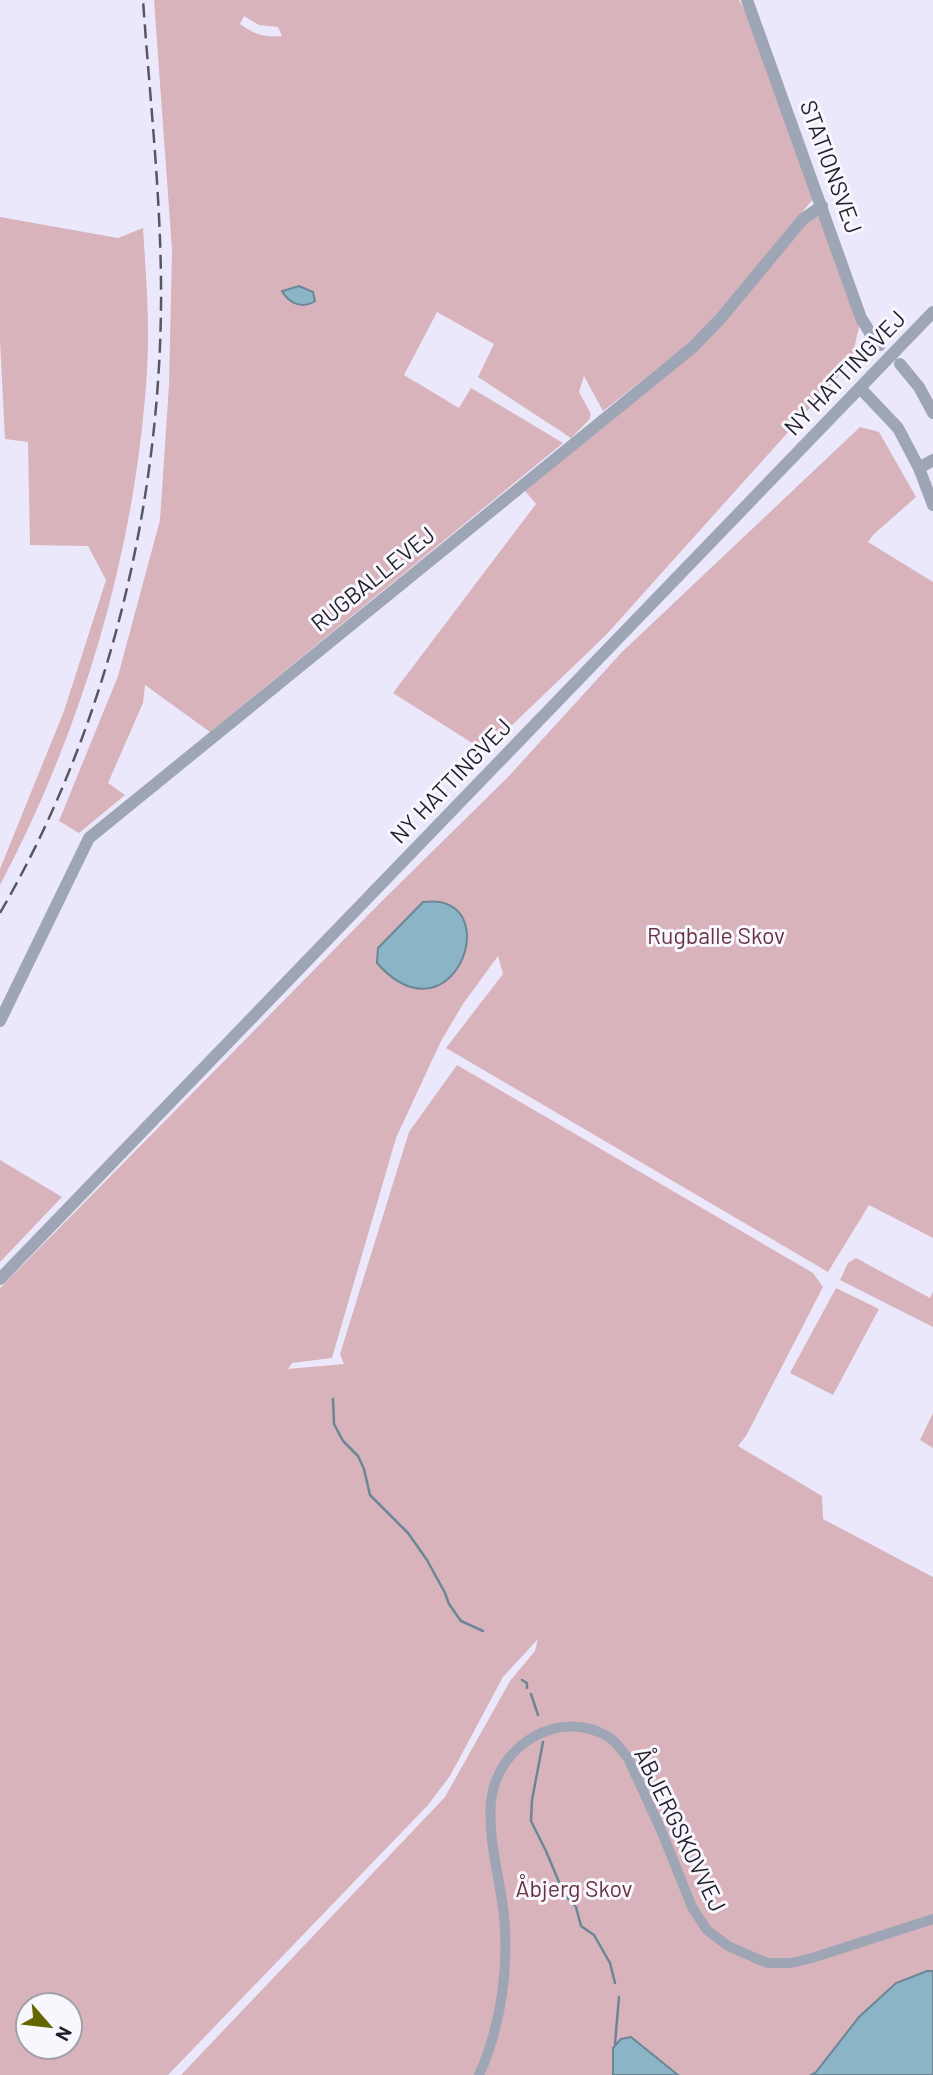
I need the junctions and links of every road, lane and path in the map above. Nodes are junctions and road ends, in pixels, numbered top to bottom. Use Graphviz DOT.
graph roads {
  1 [pos="747,0"];
  2 [pos="822,206"];
  3 [pos="933,312"];
  4 [pos="880,345"];
  5 [pos="900,364"];
  6 [pos="860,388"];
  7 [pos="933,413"];
  8 [pos="933,460"];
  9 [pos="919,468"];
  10 [pos="933,505"];
  11 [pos="0,1021"];
  12 [pos="0,1279"];
  13 [pos="933,1919"];
  14 [pos="479,2075"];
  1 -- 2 [label="street, STATIONSVEJ"];
  2 -- 4 [label="street, STATIONSVEJ"];
  2 -- 11 [label="street, RUGBALLEVEJ"];
  3 -- 6 [label="street, NY HATTINGVEJ"];
  5 -- 7 [label="street"];
  6 -- 9 [label="street"];
  6 -- 12 [label="street, NY HATTINGVEJ"];
  8 -- 9 [label="street"];
  9 -- 10 [label="street"];
  13 -- 14 [label="street, ÅBJERGSKOVVEJ"];
}
